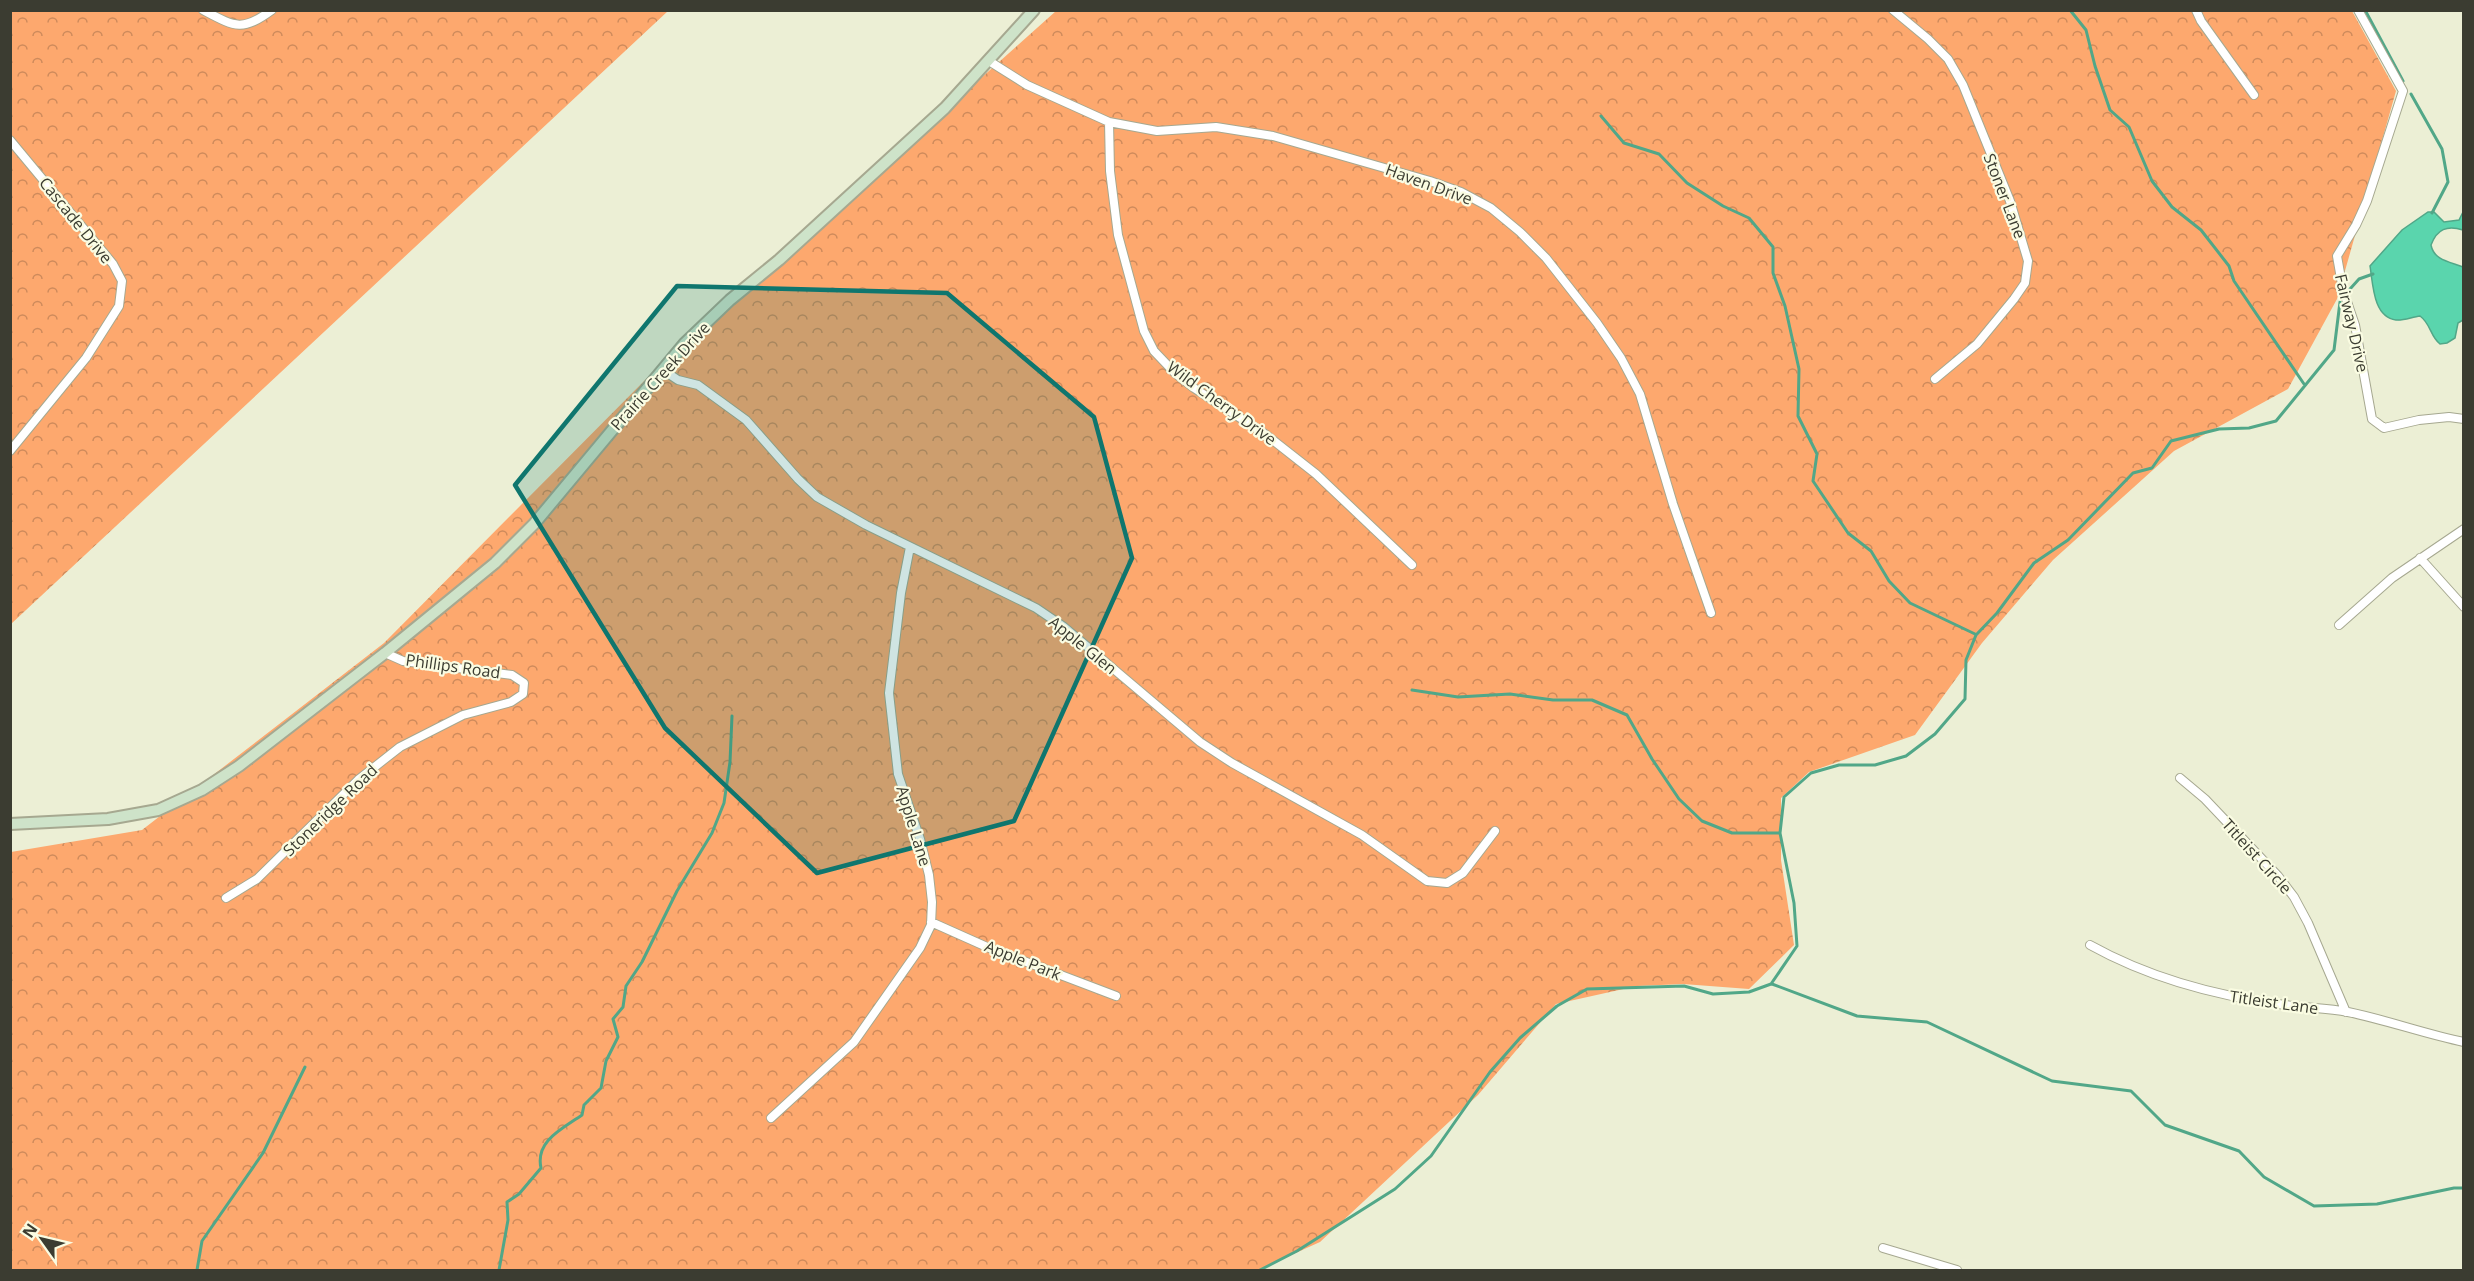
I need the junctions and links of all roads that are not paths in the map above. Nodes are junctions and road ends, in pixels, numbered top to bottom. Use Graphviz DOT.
graph roads {
  1 [pos="203,10"];
  2 [pos="272,10"];
  3 [pos="1034,10"];
  4 [pos="1893,10"];
  5 [pos="2196,10"];
  6 [pos="2358,10"];
  7 [pos="989,61"];
  8 [pos="2254,95"];
  9 [pos="1109,122"];
  10 [pos="10,140"];
  11 [pos="663,370"];
  12 [pos="1935,379"];
  13 [pos="2463,419"];
  14 [pos="10,451"];
  15 [pos="2463,529"];
  16 [pos="910,547"];
  17 [pos="2421,558"];
  18 [pos="1412,565"];
  19 [pos="2463,606"];
  20 [pos="1711,612"];
  21 [pos="2339,626"];
  22 [pos="385,653"];
  23 [pos="520,681"];
  24 [pos="2180,778"];
  25 [pos="10,824"];
  26 [pos="1495,831"];
  27 [pos="226,898"];
  28 [pos="931,922"];
  29 [pos="2090,945"];
  30 [pos="1116,996"];
  31 [pos="2346,1012"];
  32 [pos="2463,1042"];
  33 [pos="771,1118"];
  34 [pos="1883,1248"];
  35 [pos="1957,1270"];
  1 -- 2 [label="street"];
  3 -- 7 [label="main road, Prairie Creek Drive"];
  4 -- 12 [label="street, Stoner Lane"];
  5 -- 8 [label="street"];
  6 -- 13 [label="street, Fairway Drive"];
  7 -- 9 [label="street, Haven Drive"];
  7 -- 11 [label="main road, Prairie Creek Drive"];
  9 -- 18 [label="street, Wild Cherry Drive"];
  9 -- 20 [label="street, Haven Drive"];
  10 -- 14 [label="street, Cascade Drive"];
  11 -- 16 [label="street, Apple Glen"];
  11 -- 22 [label="main road, Prairie Creek Drive"];
  15 -- 17 [label="street"];
  16 -- 26 [label="street, Apple Glen"];
  16 -- 28 [label="street, Apple Lane"];
  17 -- 19 [label="street"];
  17 -- 21 [label="street"];
  22 -- 23 [label="street, Phillips Road"];
  22 -- 25 [label="main road, Prairie Creek Drive"];
  23 -- 27 [label="street, Stoneridge Road"];
  24 -- 31 [label="street, Titleist Circle"];
  28 -- 30 [label="street, Apple Park"];
  28 -- 33 [label="street, Apple Lane"];
  29 -- 31 [label="street, Titleist Lane"];
  31 -- 32 [label="street, Titleist Lane"];
  34 -- 35 [label="street"];
}
